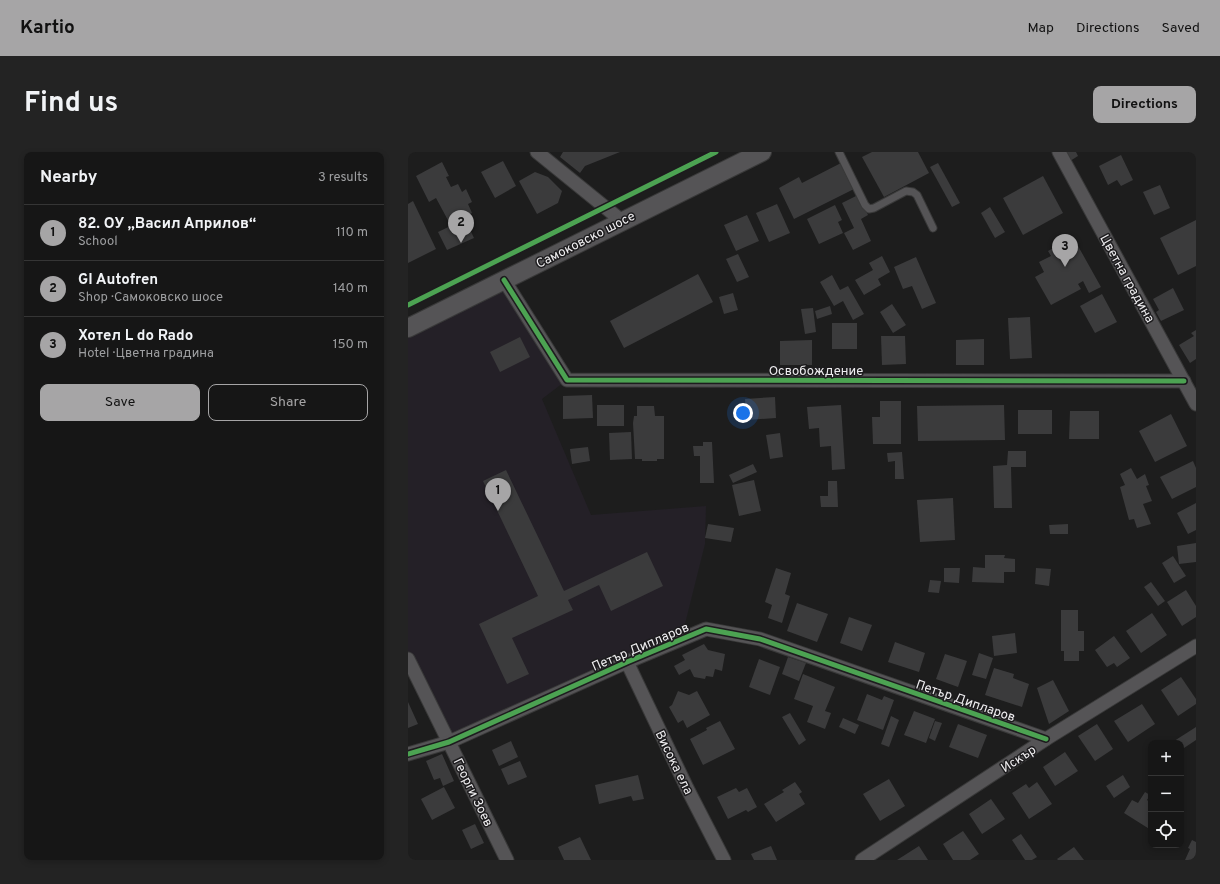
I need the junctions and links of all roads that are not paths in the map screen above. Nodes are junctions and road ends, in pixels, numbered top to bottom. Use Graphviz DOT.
graph roads {
  1 [pos="537,152"];
  2 [pos="762,152"];
  3 [pos="839,152"];
  4 [pos="1059,152"];
  5 [pos="622,220"];
  6 [pos="933,228"];
  7 [pos="504,280"];
  8 [pos="408,328"];
  9 [pos="1184,381"];
  10 [pos="1196,404"];
  11 [pos="1196,646"];
  12 [pos="408,659"];
  13 [pos="627,662"];
  14 [pos="1046,739"];
  15 [pos="449,742"];
  16 [pos="408,754"];
  17 [pos="507,860"];
  18 [pos="724,860"];
  19 [pos="862,860"];
  1 -- 5 [label="street"];
  2 -- 5 [label="main road, Самоковско шосе"];
  3 -- 6 [label="lane"];
  4 -- 9 [label="street, Цветна градина"];
  5 -- 7 [label="main road, Самоковско шосе"];
  7 -- 8 [label="main road, Самоковско шосе"];
  7 -- 9 [label="street, Освобождение"];
  9 -- 10 [label="street, Цветна градина"];
  11 -- 14 [label="street, Искър"];
  12 -- 15 [label="street, Георги Зоев"];
  13 -- 14 [label="street, Петър Дипларов"];
  13 -- 15 [label="street, Петър Дипларов"];
  13 -- 18 [label="street, Висока ела"];
  14 -- 19 [label="street, Искър"];
  15 -- 16 [label="street, Петър Дипларов"];
  15 -- 17 [label="street, Георги Зоев"];
}
